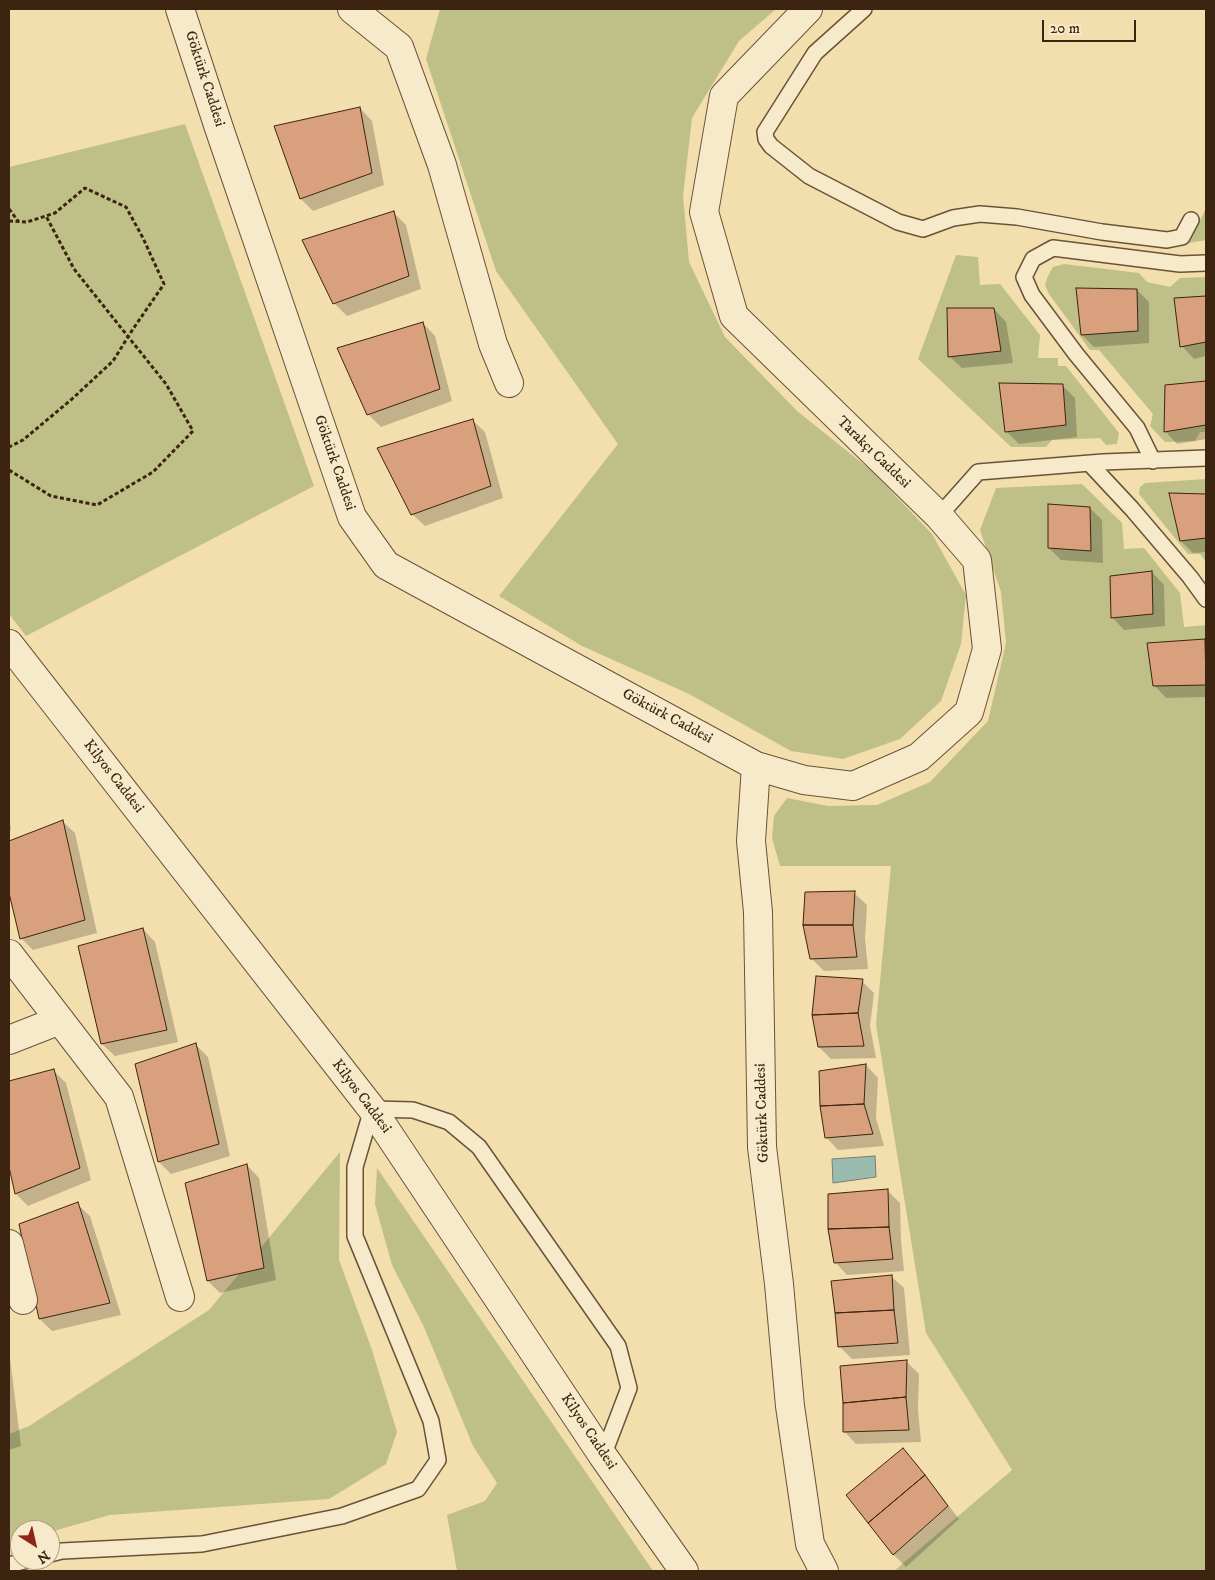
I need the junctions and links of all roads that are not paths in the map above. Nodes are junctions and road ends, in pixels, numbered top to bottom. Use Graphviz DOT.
graph roads {
  1 [pos="182,9"];
  2 [pos="352,9"];
  3 [pos="808,9"];
  4 [pos="864,9"];
  5 [pos="1190,220"];
  6 [pos="1206,263"];
  7 [pos="509,384"];
  8 [pos="1206,458"];
  9 [pos="1152,460"];
  10 [pos="1090,464"];
  11 [pos="939,516"];
  12 [pos="1206,599"];
  13 [pos="9,644"];
  14 [pos="756,766"];
  15 [pos="9,954"];
  16 [pos="60,1020"];
  17 [pos="9,1040"];
  18 [pos="372,1109"];
  19 [pos="9,1244"];
  20 [pos="180,1296"];
  21 [pos="22,1300"];
  22 [pos="603,1456"];
  23 [pos="60,1552"];
  24 [pos="684,1571"];
  25 [pos="824,1571"];
  1 -- 14 [label="street, Göktürk Caddesi"];
  2 -- 7 [label="street"];
  3 -- 11 [label="street, Tarakçı Caddesi"];
  4 -- 5 [label="lane"];
  6 -- 9 [label="lane"];
  8 -- 9 [label="lane"];
  9 -- 10 [label="lane"];
  10 -- 11 [label="lane"];
  10 -- 12 [label="lane"];
  11 -- 14 [label="street, Tarakçı Caddesi"];
  13 -- 18 [label="street, Kilyos Caddesi"];
  14 -- 25 [label="street, Göktürk Caddesi"];
  15 -- 16 [label="street"];
  16 -- 17 [label="street"];
  16 -- 20 [label="street"];
  18 -- 22 [label="street, Kilyos Caddesi"];
  18 -- 22 [label="lane"];
  18 -- 23 [label="lane"];
  19 -- 21 [label="street"];
  22 -- 24 [label="street, Kilyos Caddesi"];
}
